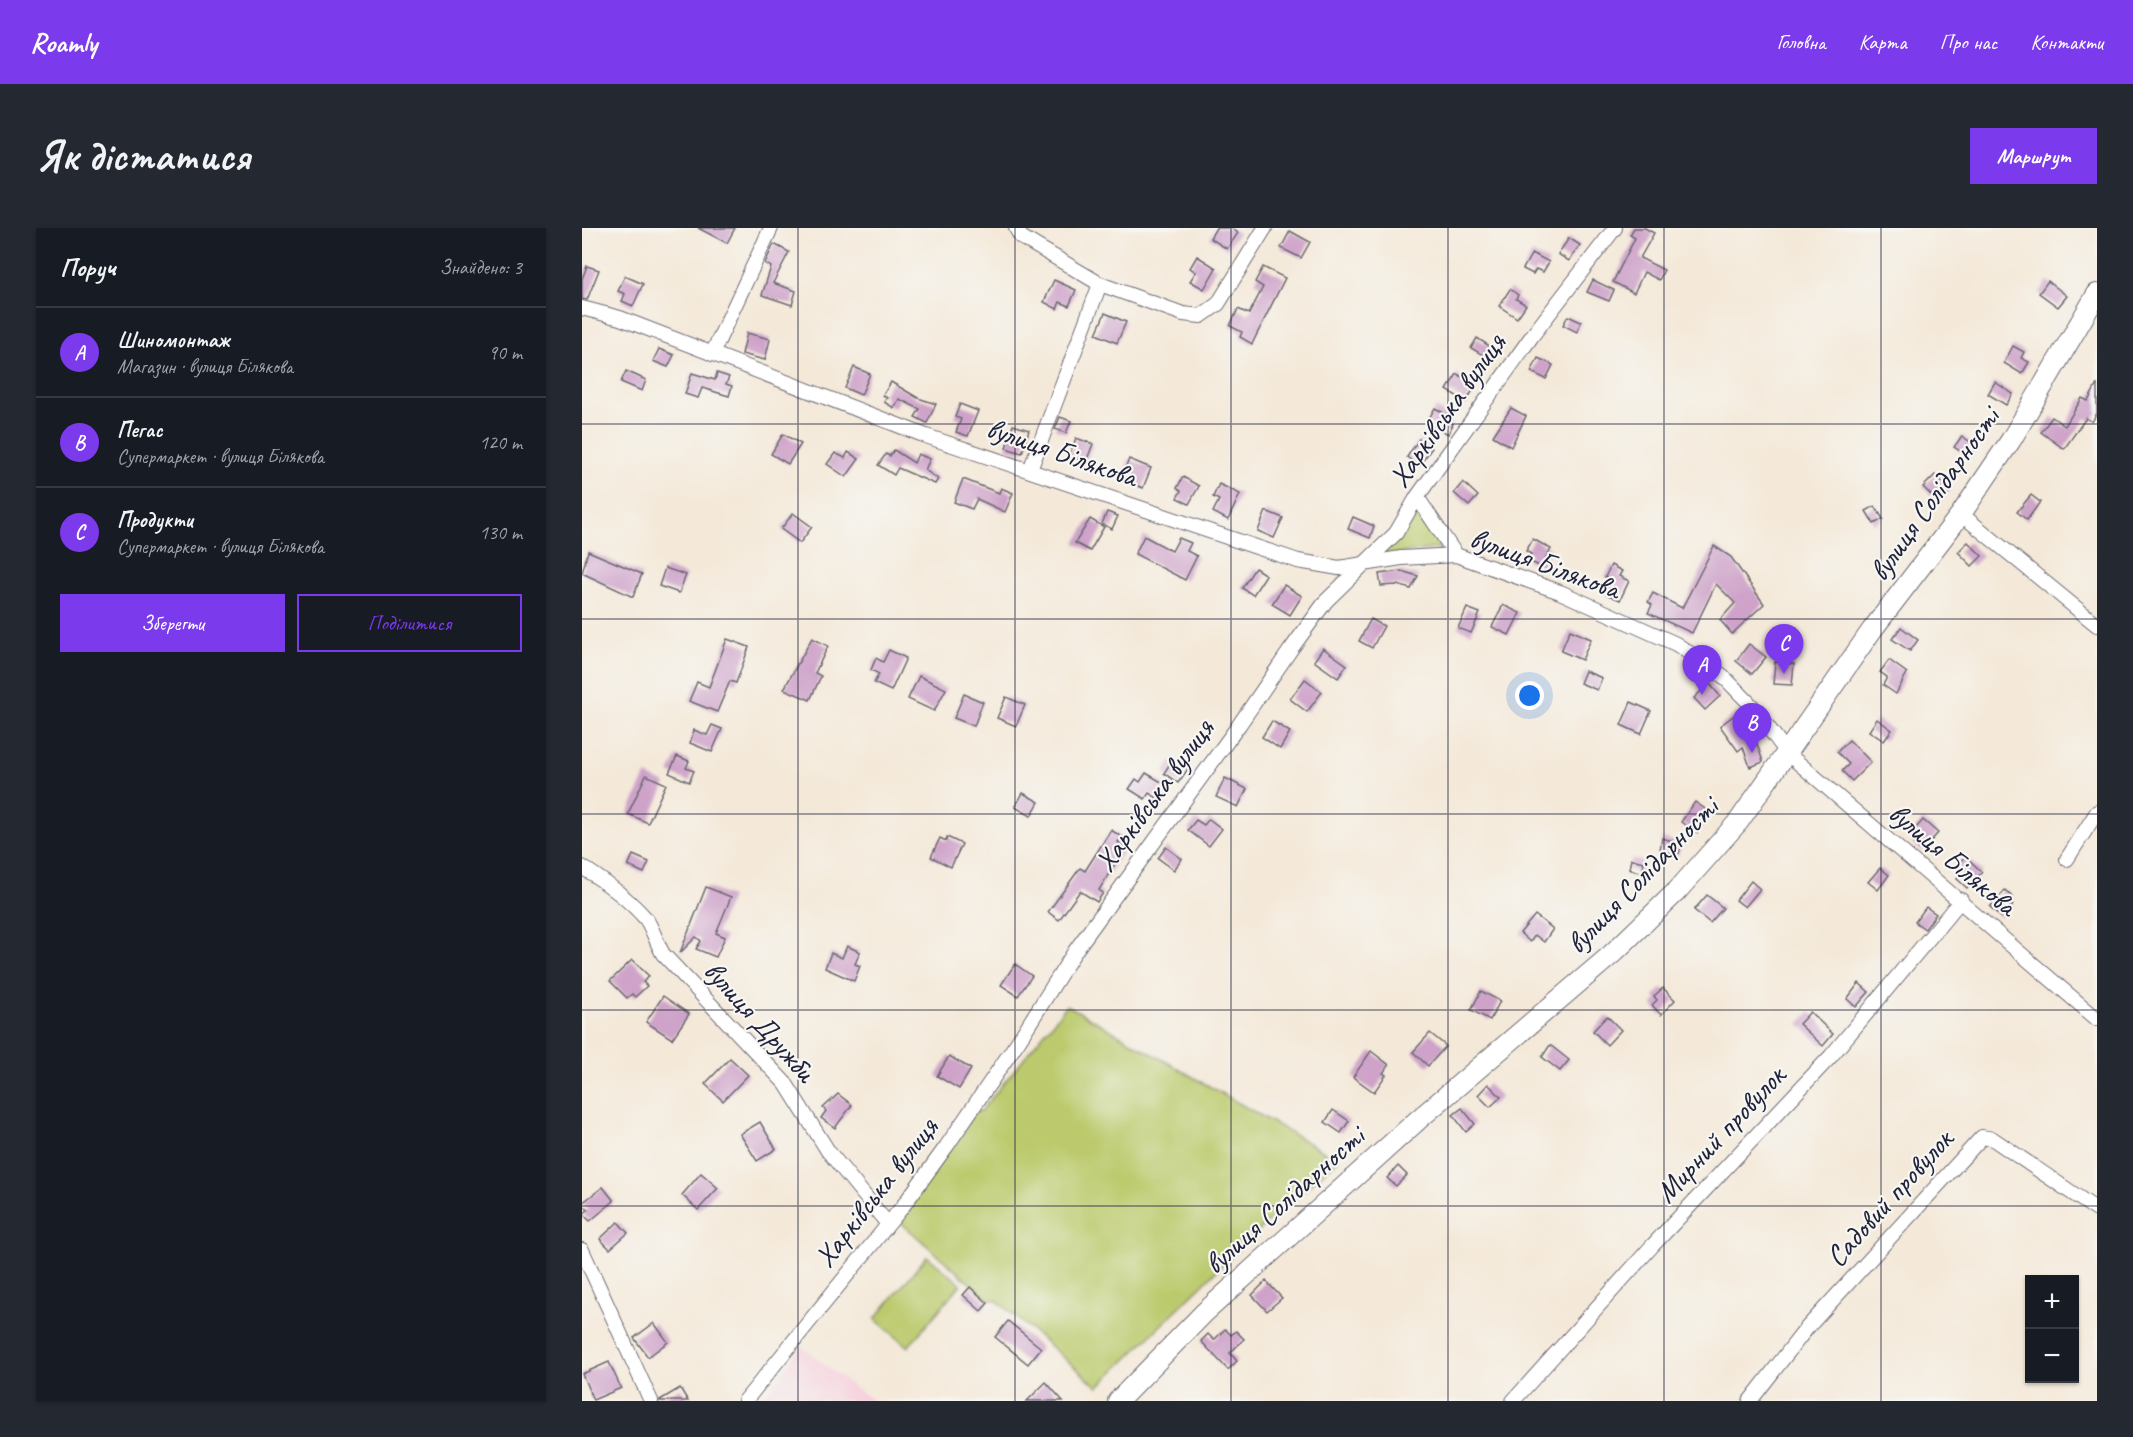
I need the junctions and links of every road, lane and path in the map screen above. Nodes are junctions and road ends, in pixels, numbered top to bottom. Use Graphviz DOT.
graph roads {
  1 [pos="771,228"];
  2 [pos="1016,228"];
  3 [pos="1265,228"];
  4 [pos="1615,228"];
  5 [pos="1100,284"];
  6 [pos="2097,294"];
  7 [pos="582,308"];
  8 [pos="712,354"];
  9 [pos="1030,470"];
  10 [pos="1418,497"];
  11 [pos="1961,514"];
  12 [pos="1456,555"];
  13 [pos="1367,563"];
  14 [pos="2097,625"];
  15 [pos="1788,754"];
  16 [pos="2097,812"];
  17 [pos="2067,859"];
  18 [pos="582,867"];
  19 [pos="1961,900"];
  20 [pos="2097,1019"];
  21 [pos="2097,1210"];
  22 [pos="887,1223"];
  23 [pos="582,1250"];
  24 [pos="651,1401"];
  25 [pos="744,1401"];
  26 [pos="1118,1401"];
  27 [pos="1513,1401"];
  28 [pos="1750,1401"];
  1 -- 8 [label="street"];
  2 -- 5 [label="street"];
  3 -- 5 [label="street"];
  4 -- 10 [label="street, Харківська вулиця"];
  5 -- 9 [label="street"];
  6 -- 11 [label="main road, вулиця Солідарності"];
  7 -- 8 [label="street, вулиця Білякова"];
  8 -- 9 [label="street, вулиця Білякова"];
  9 -- 13 [label="street, вулиця Білякова"];
  10 -- 12 [label="street"];
  10 -- 13 [label="street, Харківська вулиця"];
  11 -- 14 [label="street"];
  11 -- 15 [label="main road, вулиця Солідарності"];
  12 -- 13 [label="street, вулиця Білякова"];
  12 -- 15 [label="street, вулиця Білякова"];
  13 -- 22 [label="street, Харківська вулиця"];
  15 -- 19 [label="street, вулиця Білякова"];
  15 -- 26 [label="main road, вулиця Солідарності"];
  16 -- 17 [label="street"];
  18 -- 22 [label="street, вулиця Дружби"];
  19 -- 20 [label="street, вулиця Білякова"];
  19 -- 27 [label="street, Мирний провулок"];
  21 -- 28 [label="street, Садовий провулок"];
  22 -- 25 [label="street, Харківська вулиця"];
  23 -- 24 [label="street"];
}
